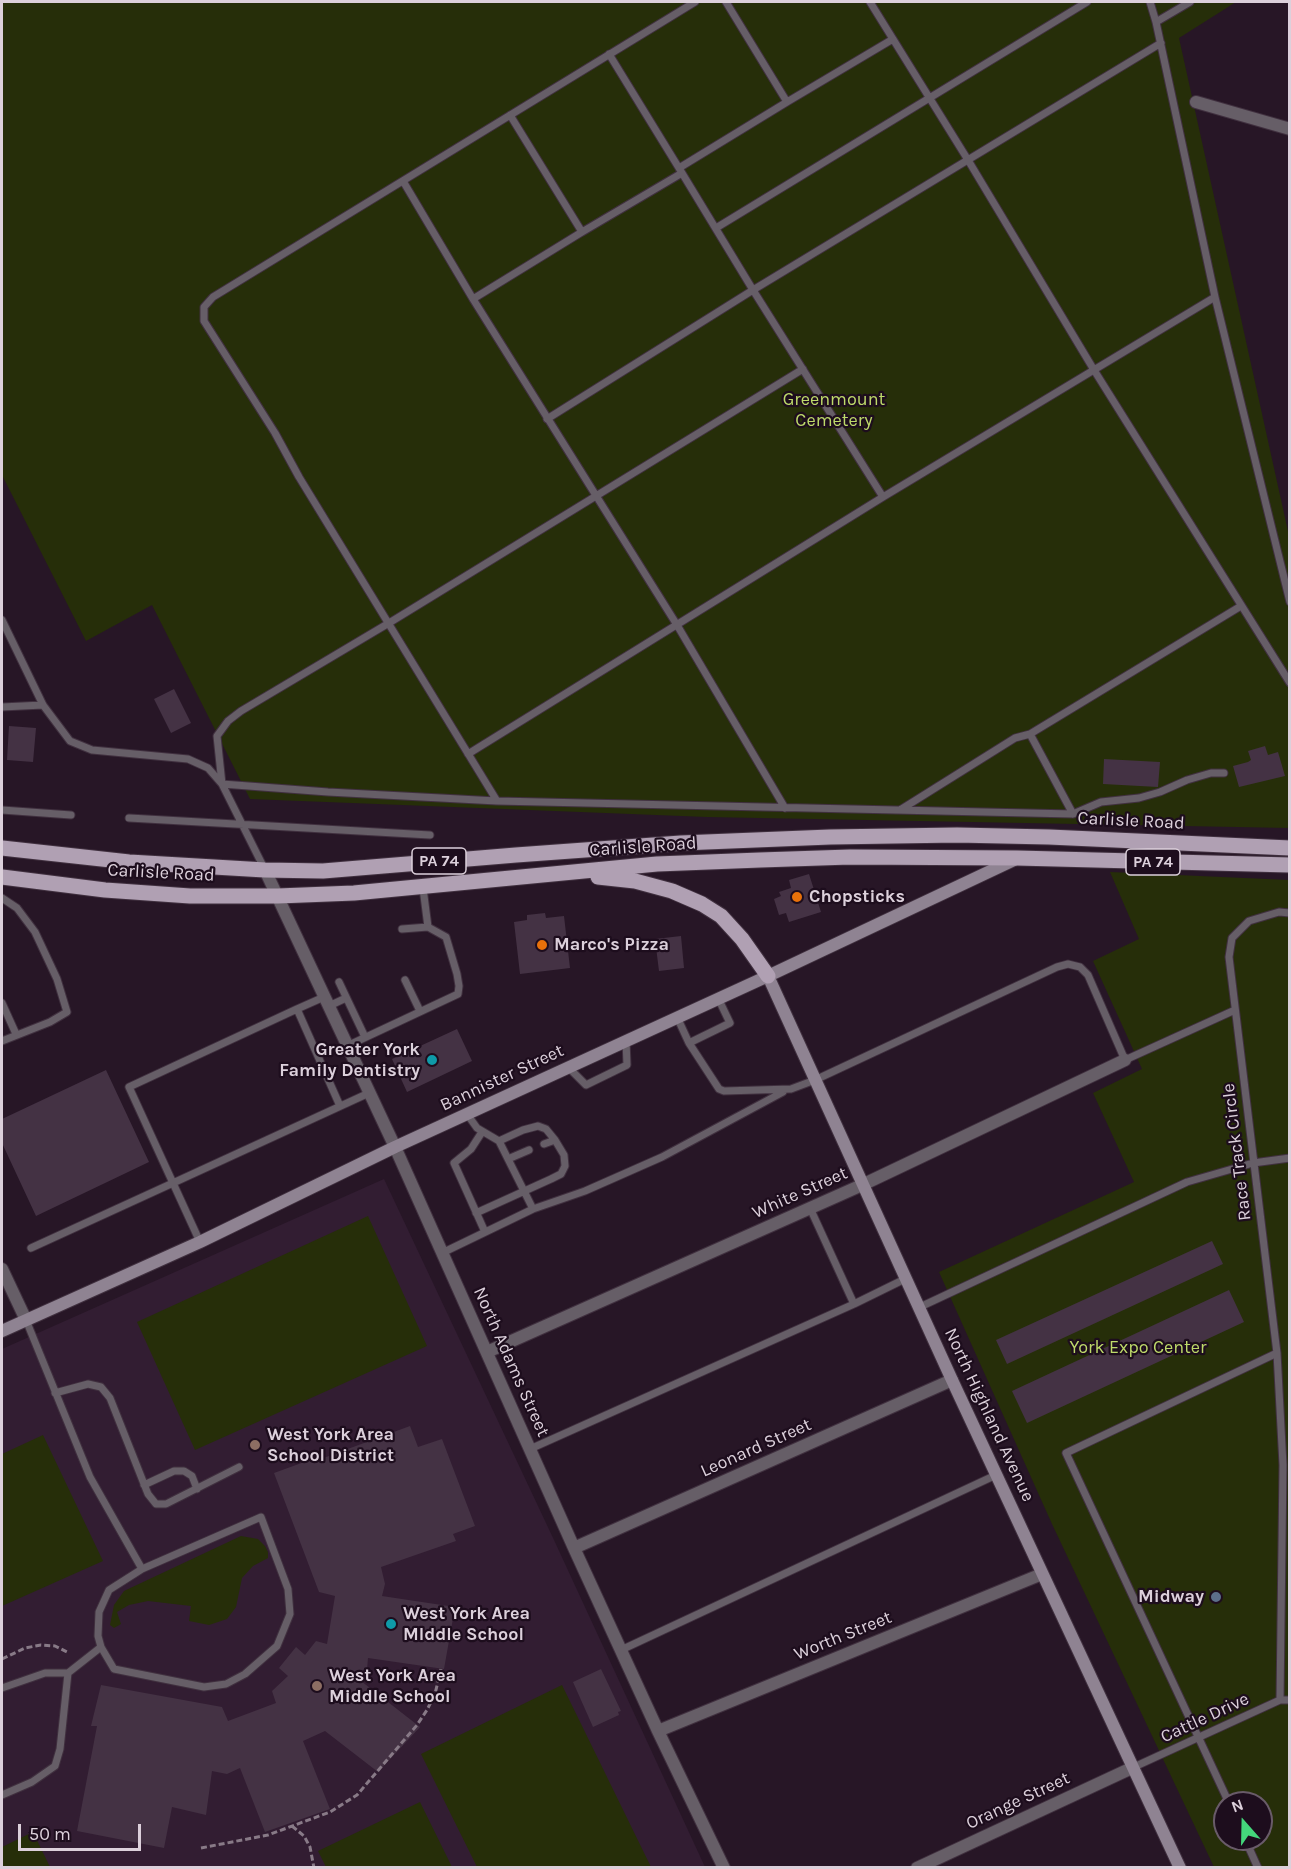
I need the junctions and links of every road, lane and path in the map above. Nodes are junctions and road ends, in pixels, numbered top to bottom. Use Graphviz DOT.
graph roads {
  1 [pos="695,2"];
  2 [pos="726,2"];
  3 [pos="870,2"];
  4 [pos="1087,2"];
  5 [pos="1150,2"];
  6 [pos="1190,2"];
  7 [pos="1156,22"];
  8 [pos="893,39"];
  9 [pos="1161,43"];
  10 [pos="609,54"];
  11 [pos="929,98"];
  12 [pos="787,102"];
  13 [pos="1196,102"];
  14 [pos="510,115"];
  15 [pos="1290,129"];
  16 [pos="968,160"];
  17 [pos="681,170"];
  18 [pos="403,181"];
  19 [pos="716,228"];
  20 [pos="582,232"];
  21 [pos="753,290"];
  22 [pos="1215,297"];
  23 [pos="473,299"];
  24 [pos="803,369"];
  25 [pos="1094,370"];
  26 [pos="547,419"];
  27 [pos="883,496"];
  28 [pos="596,497"];
  29 [pos="1290,602"];
  30 [pos="1241,606"];
  31 [pos="2,620"];
  32 [pos="389,623"];
  33 [pos="677,625"];
  34 [pos="1290,683"];
  35 [pos="43,705"];
  36 [pos="2,708"];
  37 [pos="1030,734"];
  38 [pos="468,754"];
  39 [pos="1224,773"];
  40 [pos="222,784"];
  41 [pos="497,801"];
  42 [pos="785,808"];
  43 [pos="2,810"];
  44 [pos="899,810"];
  45 [pos="1073,814"];
  46 [pos="71,815"];
  47 [pos="129,818"];
  48 [pos="243,824"];
  49 [pos="430,836"];
  50 [pos="1153,842"];
  51 [pos="2,848"];
  52 [pos="1290,848"];
  53 [pos="1017,858"];
  54 [pos="1290,865"];
  55 [pos="265,870"];
  56 [pos="565,873"];
  57 [pos="2,877"];
  58 [pos="423,888"];
  59 [pos="278,896"];
  60 [pos="2,898"];
  61 [pos="1290,913"];
  62 [pos="428,927"];
  63 [pos="402,929"];
  64 [pos="768,976"];
  65 [pos="405,980"];
  66 [pos="339,982"];
  67 [pos="346,998"];
  68 [pos="718,998"];
  69 [pos="327,1001"];
  70 [pos="2,1003"];
  71 [pos="297,1009"];
  72 [pos="1235,1010"];
  73 [pos="420,1011"];
  74 [pos="676,1017"];
  75 [pos="16,1034"];
  76 [pos="365,1037"];
  77 [pos="626,1040"];
  78 [pos="2,1041"];
  79 [pos="689,1043"];
  80 [pos="347,1046"];
  81 [pos="1125,1060"];
  82 [pos="568,1067"];
  83 [pos="815,1080"];
  84 [pos="786,1090"];
  85 [pos="369,1093"];
  86 [pos="340,1106"];
  87 [pos="467,1113"];
  88 [pos="482,1132"];
  89 [pos="555,1140"];
  90 [pos="499,1141"];
  91 [pos="544,1144"];
  92 [pos="395,1147"];
  93 [pos="529,1150"];
  94 [pos="1290,1158"];
  95 [pos="508,1159"];
  96 [pos="1253,1163"];
  97 [pos="173,1182"];
  98 [pos="862,1185"];
  99 [pos="524,1191"];
  100 [pos="810,1208"];
  101 [pos="533,1209"];
  102 [pos="476,1213"];
  103 [pos="485,1232"];
  104 [pos="200,1242"];
  105 [pos="31,1248"];
  106 [pos="442,1252"];
  107 [pos="2,1269"];
  108 [pos="907,1278"];
  109 [pos="854,1304"];
  110 [pos="920,1307"];
  111 [pos="26,1320"];
  112 [pos="2,1331"];
  113 [pos="487,1352"];
  114 [pos="1277,1353"];
  115 [pos="952,1380"];
  116 [pos="56,1393"];
  117 [pos="530,1449"];
  118 [pos="239,1467"];
  119 [pos="996,1475"];
  120 [pos="144,1485"];
  121 [pos="197,1489"];
  122 [pos="574,1548"];
  123 [pos="142,1569"];
  124 [pos="1042,1574"];
  125 [pos="101,1647"];
  126 [pos="621,1650"];
  127 [pos="69,1653"];
  128 [pos="2,1659"];
  129 [pos="441,1669"];
  130 [pos="68,1673"];
  131 [pos="2,1688"];
  132 [pos="1280,1700"];
  133 [pos="1290,1700"];
  134 [pos="658,1731"];
  135 [pos="1199,1737"];
  136 [pos="1134,1767"];
  137 [pos="1224,1791"];
  138 [pos="2,1795"];
  139 [pos="292,1826"];
  140 [pos="201,1848"];
  141 [pos="1250,1851"];
  142 [pos="314,1868"];
  143 [pos="724,1868"];
  144 [pos="917,1868"];
  145 [pos="1180,1868"];
  146 [pos="1258,1868"];
  1 -- 10 [label="lane"];
  2 -- 12 [label="lane"];
  3 -- 8 [label="lane"];
  4 -- 11 [label="lane"];
  5 -- 7 [label="lane"];
  6 -- 7 [label="lane"];
  7 -- 9 [label="lane"];
  8 -- 11 [label="lane"];
  8 -- 12 [label="lane"];
  9 -- 16 [label="lane"];
  9 -- 22 [label="lane"];
  10 -- 14 [label="lane"];
  10 -- 17 [label="lane"];
  11 -- 16 [label="lane"];
  11 -- 19 [label="lane"];
  12 -- 17 [label="lane"];
  13 -- 15 [label="street"];
  14 -- 18 [label="lane"];
  14 -- 20 [label="lane"];
  16 -- 21 [label="lane"];
  16 -- 25 [label="lane"];
  17 -- 19 [label="lane"];
  17 -- 20 [label="lane"];
  18 -- 23 [label="lane"];
  18 -- 32 [label="lane"];
  19 -- 21 [label="lane"];
  20 -- 23 [label="lane"];
  21 -- 24 [label="lane"];
  21 -- 26 [label="lane"];
  22 -- 25 [label="lane"];
  22 -- 29 [label="lane"];
  23 -- 26 [label="lane"];
  24 -- 27 [label="lane"];
  24 -- 28 [label="lane"];
  25 -- 27 [label="lane"];
  25 -- 30 [label="lane"];
  26 -- 28 [label="lane"];
  27 -- 33 [label="lane"];
  28 -- 32 [label="lane"];
  28 -- 33 [label="lane"];
  30 -- 34 [label="lane"];
  30 -- 37 [label="lane"];
  31 -- 35 [label="lane"];
  32 -- 38 [label="lane"];
  32 -- 40 [label="lane"];
  33 -- 38 [label="lane"];
  33 -- 42 [label="lane"];
  35 -- 36 [label="lane"];
  35 -- 40 [label="lane"];
  37 -- 44 [label="lane"];
  37 -- 45 [label="lane"];
  38 -- 41 [label="lane"];
  39 -- 45 [label="lane"];
  40 -- 41 [label="lane"];
  40 -- 48 [label="lane"];
  41 -- 42 [label="lane"];
  42 -- 44 [label="lane"];
  43 -- 46 [label="lane"];
  44 -- 45 [label="lane"];
  47 -- 48 [label="lane"];
  48 -- 49 [label="lane"];
  48 -- 55 [label="lane"];
  50 -- 52 [label="main road, Carlisle Road / PA 74"];
  50 -- 53 [label="main road"];
  50 -- 55 [label="main road, Carlisle Road / PA 74"];
  51 -- 55 [label="main road, Carlisle Road / PA 74"];
  53 -- 54 [label="main road, Carlisle Road / PA 74"];
  53 -- 56 [label="main road, Carlisle Road / PA 74"];
  53 -- 64 [label="street, Bannister Street"];
  55 -- 59 [label="street, North Adams Street"];
  56 -- 58 [label="main road, Carlisle Road / PA 74"];
  56 -- 64 [label="main road"];
  57 -- 59 [label="main road, Carlisle Road / PA 74"];
  58 -- 59 [label="main road, Carlisle Road / PA 74"];
  58 -- 62 [label="lane"];
  59 -- 69 [label="street, North Adams Street"];
  60 -- 75 [label="lane"];
  61 -- 72 [label="lane, Race Track Circle"];
  62 -- 63 [label="lane"];
  62 -- 73 [label="lane"];
  64 -- 68 [label="street, Bannister Street"];
  64 -- 83 [label="street, North Highland Avenue"];
  65 -- 73 [label="lane"];
  66 -- 67 [label="lane"];
  67 -- 69 [label="lane"];
  67 -- 76 [label="lane"];
  68 -- 74 [label="street, Bannister Street"];
  68 -- 79 [label="lane"];
  69 -- 71 [label="lane"];
  69 -- 80 [label="street, North Adams Street"];
  70 -- 75 [label="lane"];
  71 -- 86 [label="lane"];
  71 -- 97 [label="lane"];
  72 -- 81 [label="lane"];
  72 -- 96 [label="lane, Race Track Circle"];
  73 -- 76 [label="lane"];
  74 -- 77 [label="street, Bannister Street"];
  74 -- 79 [label="lane"];
  75 -- 78 [label="lane"];
  76 -- 80 [label="lane"];
  77 -- 82 [label="street, Bannister Street"];
  77 -- 82 [label="lane"];
  79 -- 84 [label="lane"];
  80 -- 85 [label="street, North Adams Street"];
  81 -- 83 [label="lane"];
  81 -- 98 [label="street, White Street"];
  82 -- 87 [label="street, Bannister Street"];
  83 -- 84 [label="lane"];
  83 -- 98 [label="street, North Highland Avenue"];
  84 -- 101 [label="lane"];
  85 -- 86 [label="lane"];
  85 -- 92 [label="street, North Adams Street"];
  86 -- 97 [label="lane"];
  87 -- 88 [label="lane"];
  87 -- 92 [label="street, Bannister Street"];
  88 -- 90 [label="lane"];
  88 -- 102 [label="lane"];
  89 -- 90 [label="lane"];
  89 -- 91 [label="lane"];
  89 -- 99 [label="lane"];
  90 -- 95 [label="lane"];
  92 -- 104 [label="street, Bannister Street"];
  92 -- 106 [label="street, North Adams Street"];
  93 -- 95 [label="lane"];
  94 -- 96 [label="lane"];
  95 -- 99 [label="lane"];
  96 -- 110 [label="lane"];
  96 -- 114 [label="lane, Race Track Circle"];
  97 -- 104 [label="lane"];
  97 -- 105 [label="lane"];
  98 -- 100 [label="street, White Street"];
  98 -- 108 [label="street, North Highland Avenue"];
  99 -- 101 [label="lane"];
  99 -- 102 [label="lane"];
  100 -- 109 [label="lane"];
  100 -- 113 [label="street, White Street"];
  101 -- 103 [label="lane"];
  102 -- 103 [label="lane"];
  103 -- 106 [label="lane"];
  104 -- 111 [label="street, Bannister Street"];
  106 -- 113 [label="street, North Adams Street"];
  107 -- 111 [label="street"];
  108 -- 109 [label="lane"];
  108 -- 110 [label="street, North Highland Avenue"];
  109 -- 117 [label="lane"];
  110 -- 115 [label="street, North Highland Avenue"];
  111 -- 112 [label="street, Bannister Street"];
  111 -- 116 [label="lane"];
  113 -- 117 [label="street, North Adams Street"];
  114 -- 132 [label="lane, Race Track Circle"];
  114 -- 135 [label="lane"];
  115 -- 119 [label="street, North Highland Avenue"];
  115 -- 122 [label="street, Leonard Street"];
  116 -- 120 [label="lane"];
  116 -- 123 [label="lane"];
  117 -- 122 [label="street, North Adams Street"];
  118 -- 121 [label="lane"];
  119 -- 124 [label="street, North Highland Avenue"];
  119 -- 126 [label="lane"];
  120 -- 121 [label="lane"];
  120 -- 121 [label="lane"];
  122 -- 126 [label="street, North Adams Street"];
  123 -- 125 [label="lane"];
  123 -- 125 [label="lane"];
  124 -- 134 [label="street, Worth Street"];
  124 -- 136 [label="street, North Highland Avenue"];
  125 -- 130 [label="lane"];
  126 -- 134 [label="street, North Adams Street"];
  127 -- 128 [label="path"];
  129 -- 139 [label="path"];
  130 -- 131 [label="lane"];
  130 -- 138 [label="lane"];
  132 -- 133 [label="lane, Cattle Drive"];
  132 -- 135 [label="lane, Cattle Drive"];
  134 -- 143 [label="street, North Adams Street"];
  135 -- 136 [label="lane, Cattle Drive"];
  135 -- 137 [label="lane"];
  136 -- 144 [label="street, Orange Street"];
  136 -- 145 [label="street, North Highland Avenue"];
  139 -- 140 [label="path"];
  139 -- 142 [label="path"];
  141 -- 146 [label="lane"];
}
